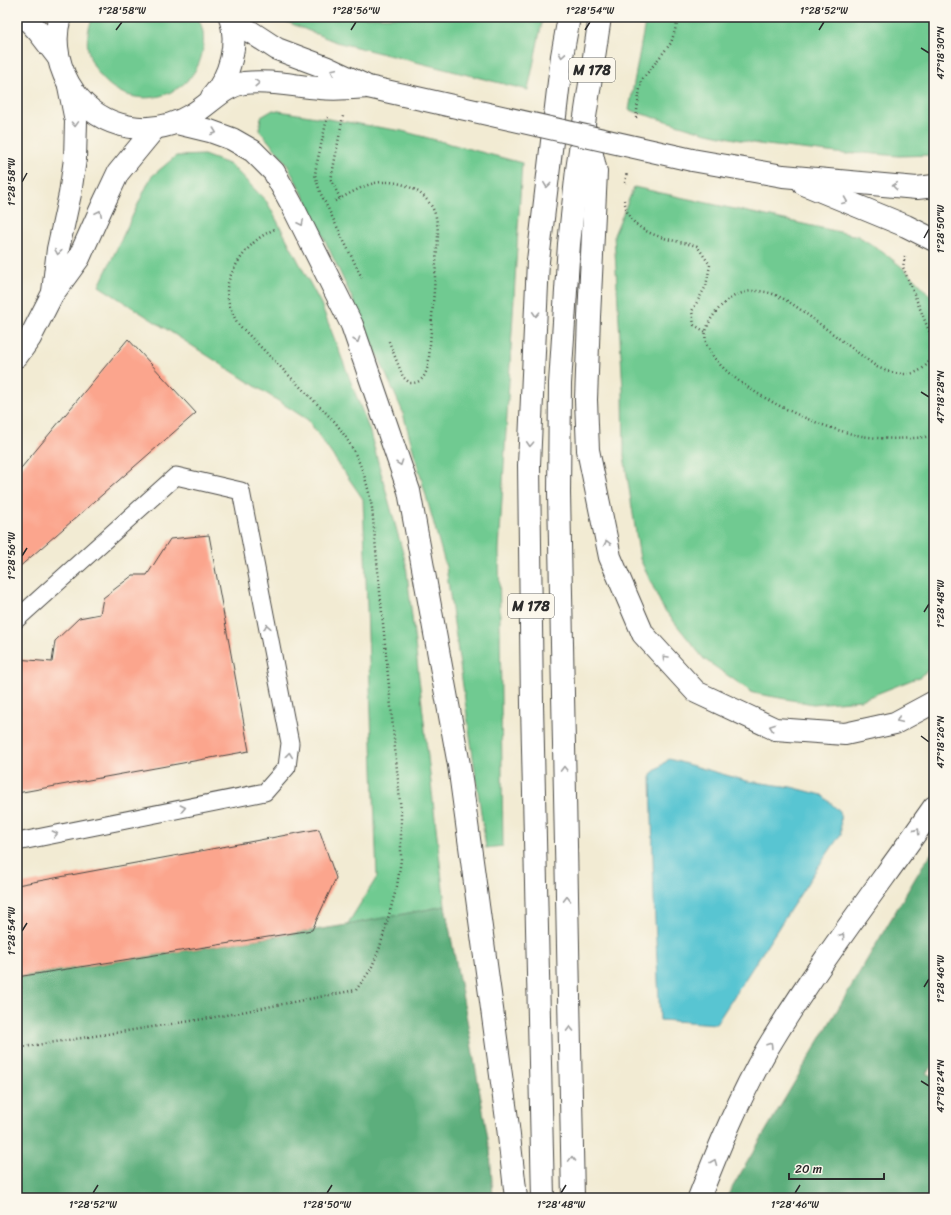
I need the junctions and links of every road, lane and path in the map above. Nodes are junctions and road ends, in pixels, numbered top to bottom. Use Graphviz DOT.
graph roads {
  1 [pos="25,17"];
  2 [pos="60,17"];
  3 [pos="569,17"];
  4 [pos="600,17"];
  5 [pos="231,18"];
  6 [pos="58,58"];
  7 [pos="69,86"];
  8 [pos="368,87"];
  9 [pos="209,102"];
  10 [pos="344,110"];
  11 [pos="327,119"];
  12 [pos="584,122"];
  13 [pos="177,123"];
  14 [pos="155,128"];
  15 [pos="783,176"];
  16 [pos="934,186"];
  17 [pos="340,198"];
  18 [pos="335,201"];
  19 [pos="279,227"];
  20 [pos="934,240"];
  21 [pos="906,249"];
  22 [pos="363,281"];
  23 [pos="52,295"];
  24 [pos="386,332"];
  25 [pos="934,343"];
  26 [pos="934,351"];
  27 [pos="17,356"];
  28 [pos="934,436"];
  29 [pos="17,619"];
  30 [pos="934,702"];
  31 [pos="934,807"];
  32 [pos="17,842"];
  33 [pos="17,1048"];
  34 [pos="516,1198"];
  35 [pos="543,1198"];
  36 [pos="573,1198"];
  37 [pos="699,1198"];
  1 -- 6 [label="main road"];
  2 -- 6 [label="main road"];
  3 -- 35 [label="main road, M 178, one-way"];
  4 -- 12 [label="main road, M 178"];
  8 -- 5 [label="main road, one-way"];
  5 -- 9 [label="main road"];
  6 -- 7 [label="main road"];
  7 -- 14 [label="main road"];
  7 -- 23 [label="main road, one-way"];
  9 -- 8 [label="main road, one-way"];
  8 -- 15 [label="main road, bridge"];
  9 -- 13 [label="main road"];
  10 -- 17 [label="path"];
  11 -- 22 [label="path"];
  30 -- 12 [label="main road, one-way"];
  36 -- 12 [label="main road, M 178, one-way"];
  13 -- 14 [label="main road"];
  13 -- 34 [label="main road, one-way"];
  23 -- 14 [label="main road, one-way"];
  16 -- 15 [label="main road, one-way"];
  15 -- 20 [label="main road, one-way"];
  17 -- 18 [label="path"];
  17 -- 24 [label="path"];
  19 -- 33 [label="path"];
  21 -- 25 [label="path"];
  23 -- 27 [label="main road"];
  26 -- 28 [label="path"];
  32 -- 29 [label="lane, one-way"];
  37 -- 31 [label="main road, one-way"];
}
